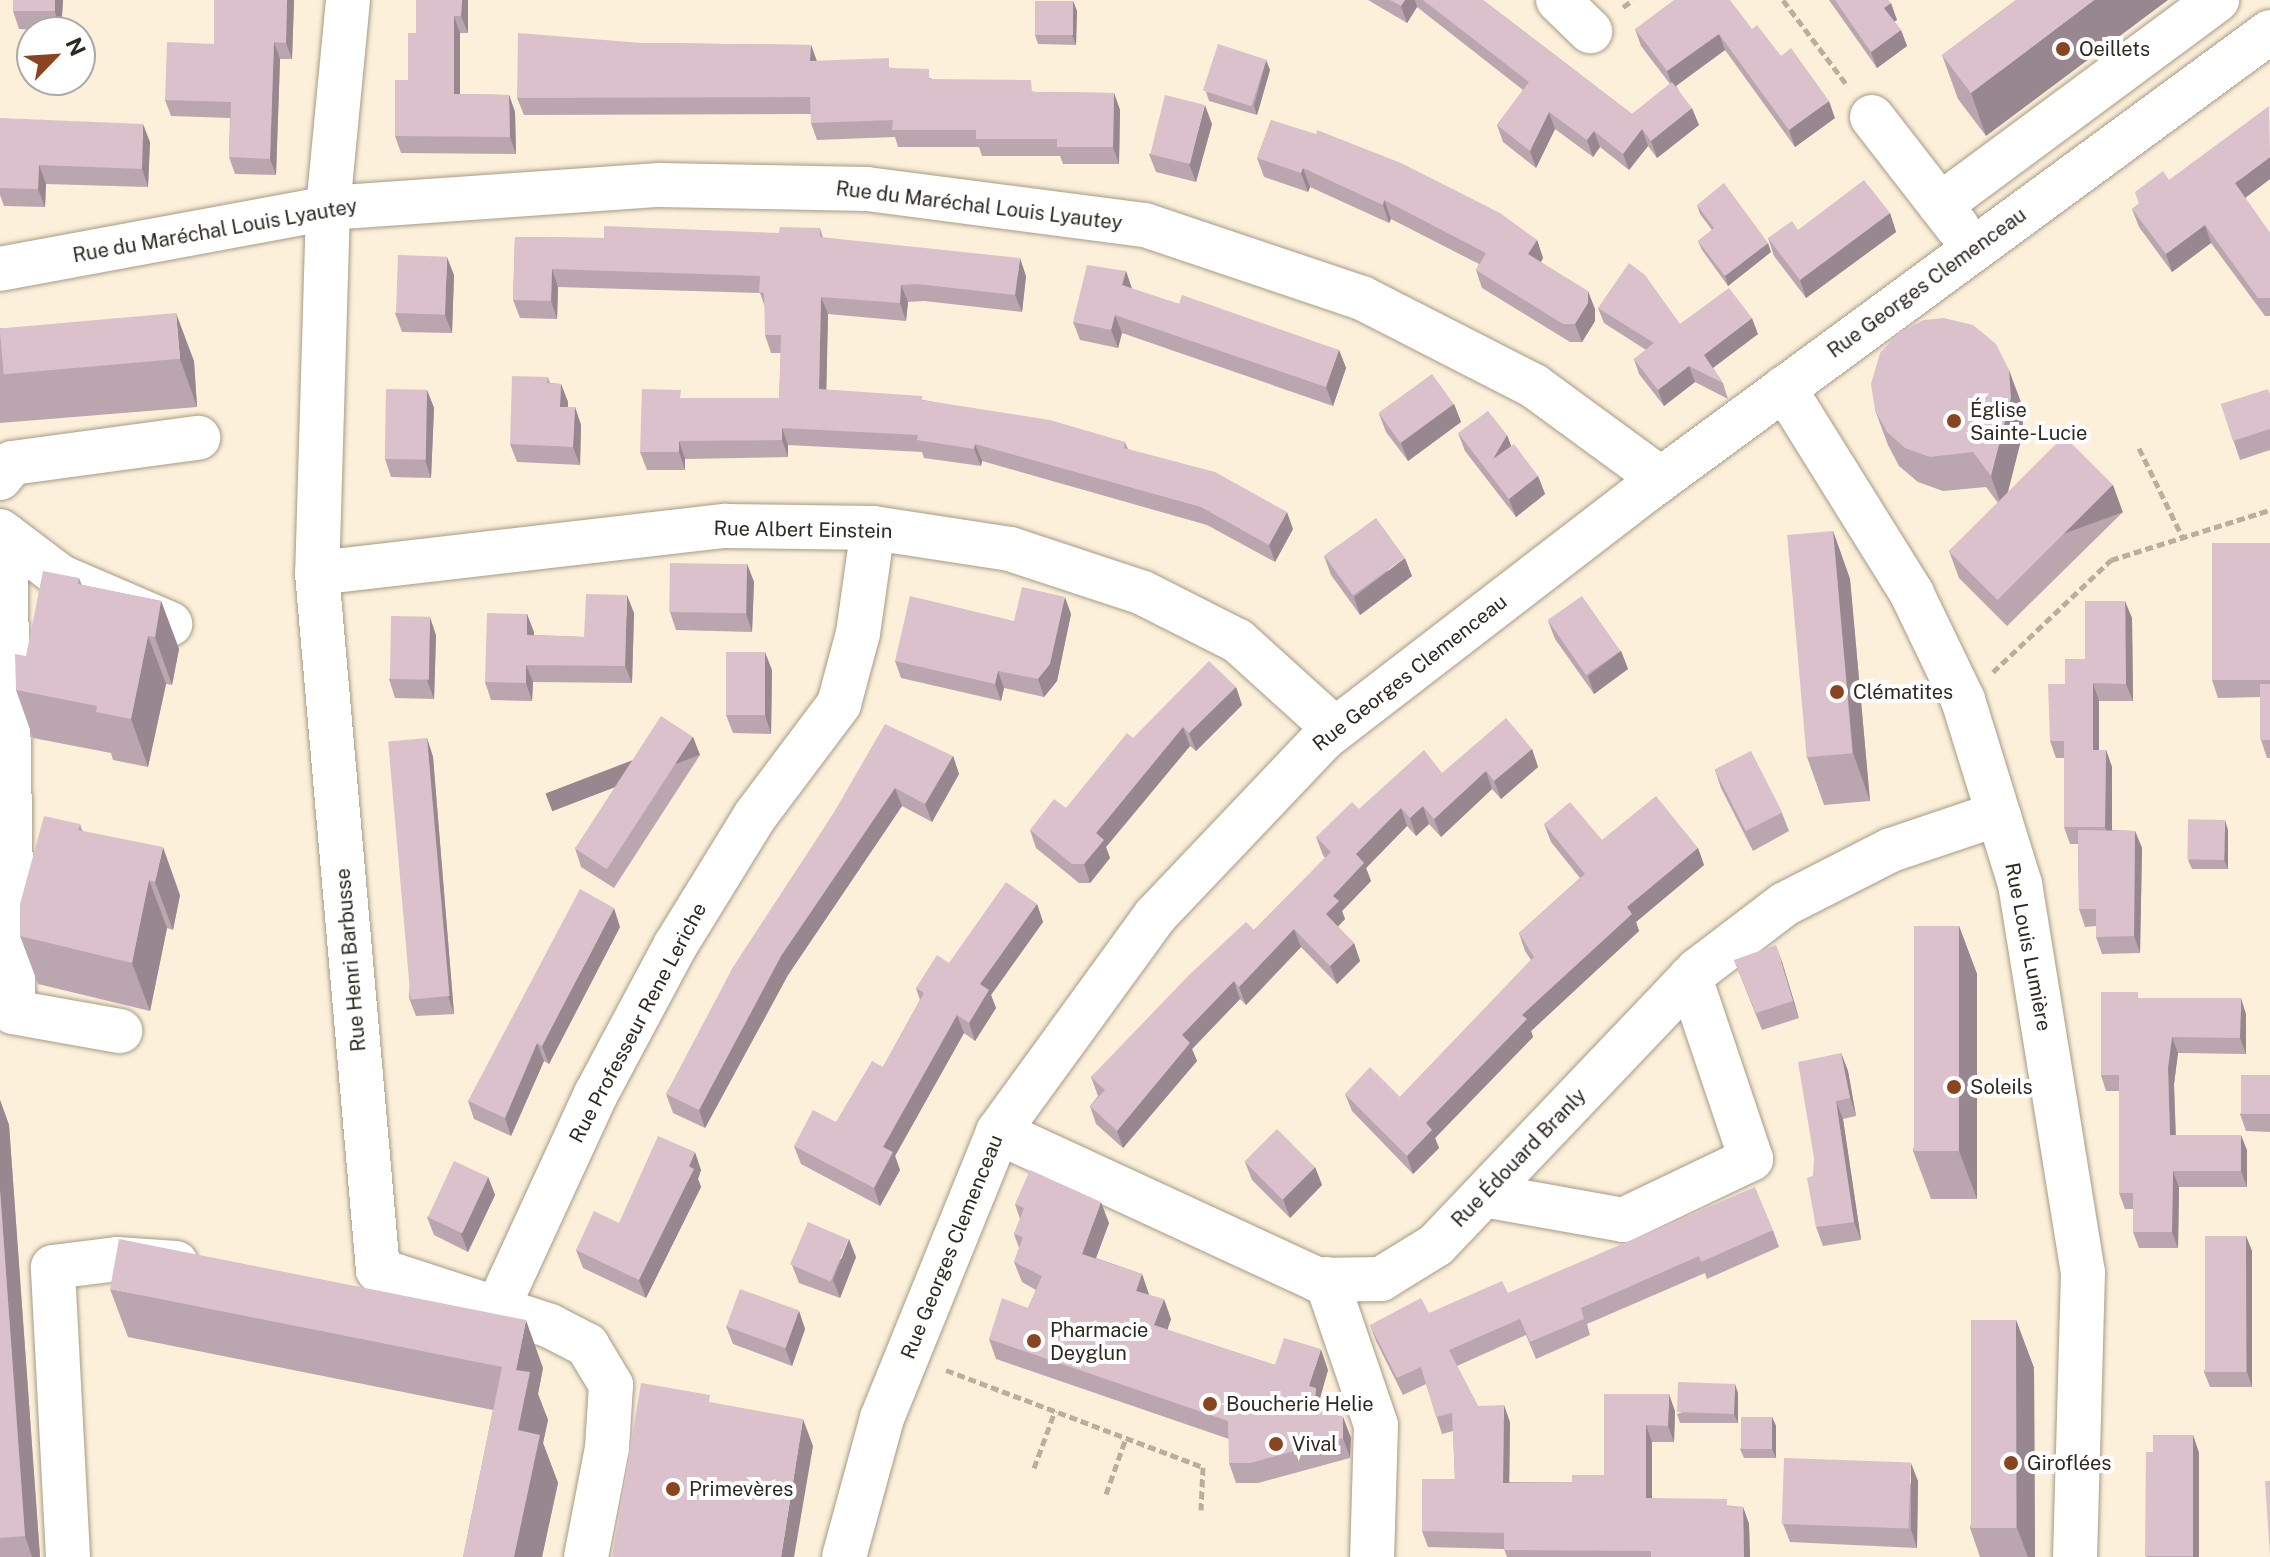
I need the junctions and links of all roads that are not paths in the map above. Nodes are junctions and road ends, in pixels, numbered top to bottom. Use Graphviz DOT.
graph roads {
  1 [pos="348,0"];
  2 [pos="1558,0"];
  3 [pos="2217,0"];
  4 [pos="1590,31"];
  5 [pos="2268,38"];
  6 [pos="1872,117"];
  7 [pos="1940,205"];
  8 [pos="328,208"];
  9 [pos="1974,249"];
  10 [pos="0,269"];
  11 [pos="1784,388"];
  12 [pos="198,438"];
  13 [pos="0,478"];
  14 [pos="1661,479"];
  15 [pos="873,528"];
  16 [pos="3,533"];
  17 [pos="317,573"];
  18 [pos="170,624"];
  19 [pos="1335,729"];
  20 [pos="1998,814"];
  21 [pos="1690,978"];
  22 [pos="120,1031"];
  23 [pos="998,1132"];
  24 [pos="1484,1195"];
  25 [pos="218,1272"];
  26 [pos="1326,1279"];
  27 [pos="497,1309"];
  28 [pos="68,1557"];
  29 [pos="586,1557"];
  30 [pos="844,1557"];
  31 [pos="1372,1557"];
  32 [pos="2075,1557"];
  1 -- 8 [label="street, Rue Henri Barbusse"];
  2 -- 4 [label="street"];
  3 -- 7 [label="street"];
  5 -- 9 [label="street, Rue Georges Clemenceau"];
  6 -- 7 [label="street"];
  7 -- 9 [label="street"];
  8 -- 10 [label="street, Rue du Maréchal Louis Lyautey"];
  8 -- 14 [label="street, Rue du Maréchal Louis Lyautey"];
  8 -- 17 [label="street, Rue Henri Barbusse"];
  9 -- 11 [label="street, Rue Georges Clemenceau"];
  11 -- 14 [label="street, Rue Georges Clemenceau"];
  11 -- 20 [label="street, Rue Louis Lumière"];
  12 -- 13 [label="street"];
  14 -- 19 [label="street, Rue Georges Clemenceau"];
  15 -- 17 [label="street, Rue Albert Einstein"];
  15 -- 19 [label="street, Rue Albert Einstein"];
  15 -- 27 [label="street, Rue Professeur Rene Leriche"];
  16 -- 18 [label="street"];
  16 -- 22 [label="street"];
  17 -- 27 [label="street, Rue Henri Barbusse"];
  19 -- 23 [label="street, Rue Georges Clemenceau"];
  20 -- 21 [label="street, Rue Édouard Branly"];
  20 -- 32 [label="street, Rue Louis Lumière"];
  21 -- 24 [label="street, Rue Édouard Branly"];
  21 -- 24 [label="street"];
  23 -- 26 [label="street, Rue Édouard Branly"];
  23 -- 30 [label="street, Rue Georges Clemenceau"];
  24 -- 26 [label="street, Rue Édouard Branly"];
  25 -- 28 [label="street"];
  26 -- 31 [label="street"];
  27 -- 29 [label="street, Rue Henri Barbusse"];
}
